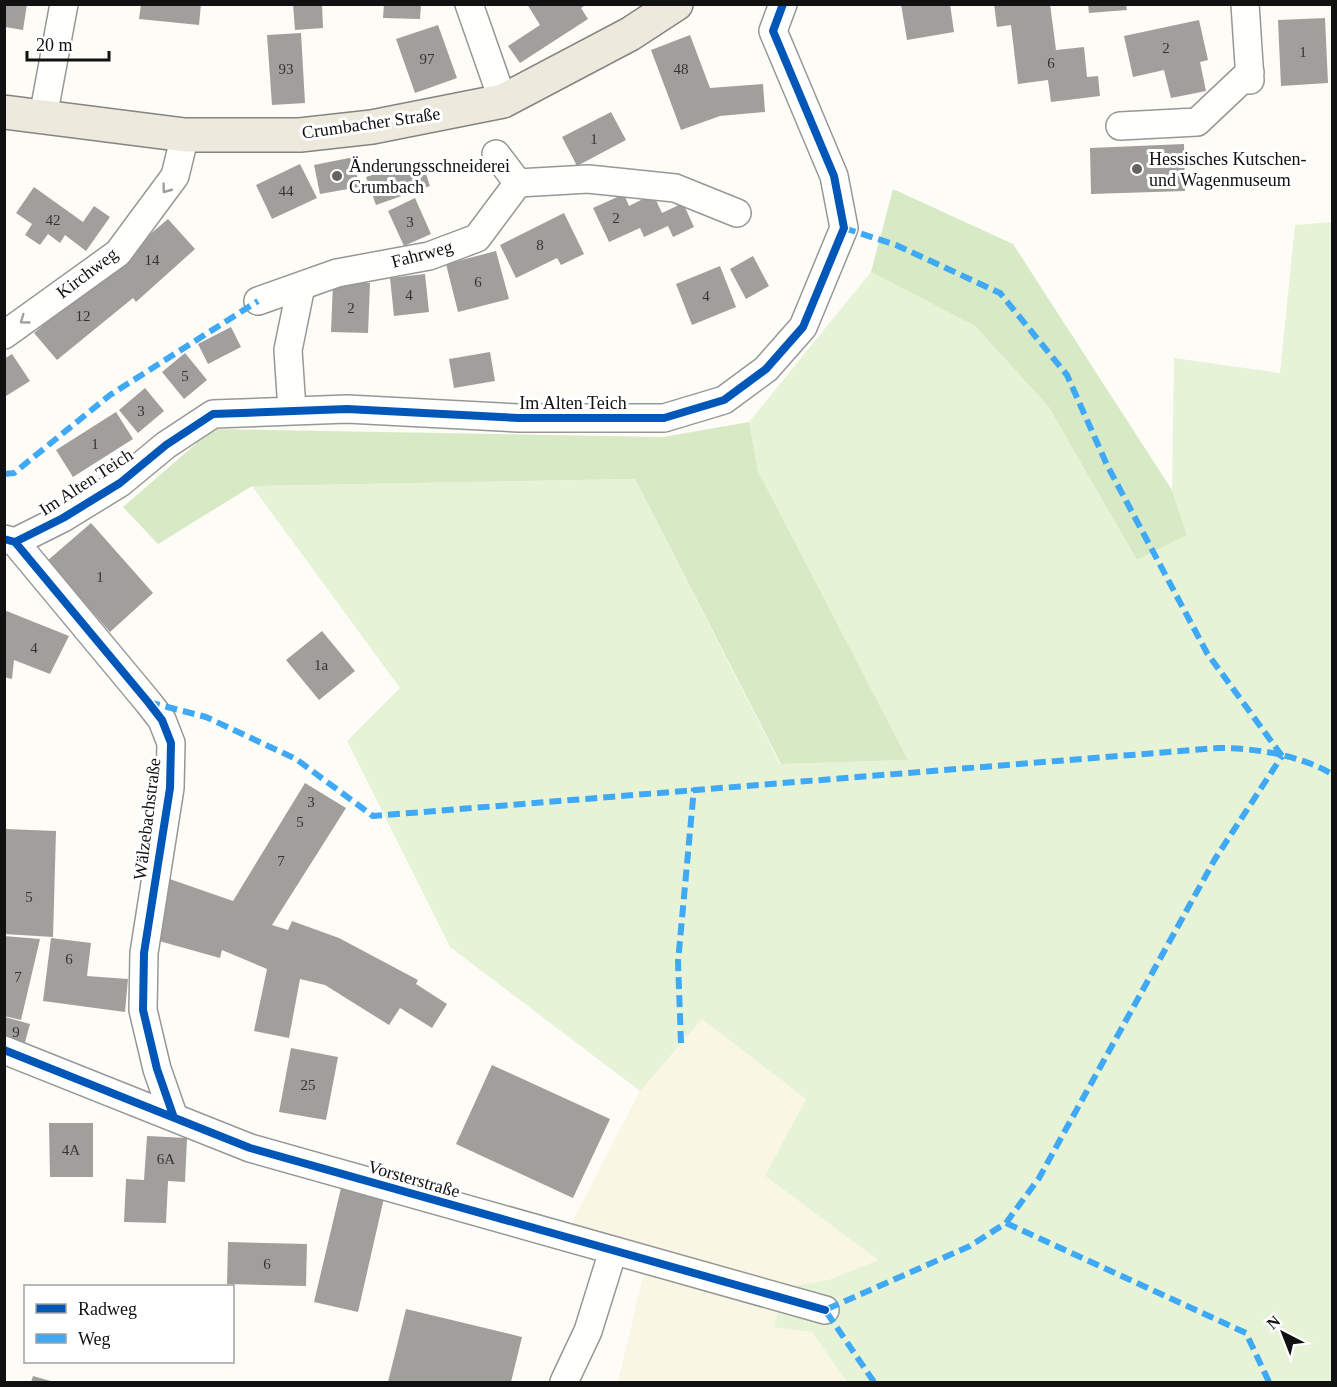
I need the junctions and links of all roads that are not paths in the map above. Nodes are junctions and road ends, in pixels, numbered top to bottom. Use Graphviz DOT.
graph roads {
  1 [pos="64,4"];
  2 [pos="469,4"];
  3 [pos="676,4"];
  4 [pos="783,4"];
  5 [pos="1245,4"];
  6 [pos="503,101"];
  7 [pos="4,112"];
  8 [pos="43,117"];
  9 [pos="1120,126"];
  10 [pos="185,135"];
  11 [pos="496,153"];
  12 [pos="518,183"];
  13 [pos="737,213"];
  14 [pos="301,286"];
  15 [pos="258,301"];
  16 [pos="4,334"];
  17 [pos="292,410"];
  18 [pos="10,541"];
  19 [pos="4,1050"];
  20 [pos="172,1115"];
  21 [pos="613,1251"];
  22 [pos="825,1310"];
  23 [pos="564,1383"];
  1 -- 8 [label="street"];
  2 -- 6 [label="street"];
  3 -- 6 [label="main road, Crumbacher Straße"];
  4 -- 17 [label="street, Im Alten Teich"];
  5 -- 9 [label="street"];
  6 -- 10 [label="main road, Crumbacher Straße"];
  7 -- 8 [label="main road, Crumbacher Straße"];
  8 -- 10 [label="main road, Crumbacher Straße"];
  10 -- 16 [label="street, Kirchweg, one-way"];
  11 -- 12 [label="street"];
  12 -- 13 [label="street"];
  12 -- 14 [label="street, Fahrweg"];
  14 -- 15 [label="street, Fahrweg"];
  14 -- 17 [label="street"];
  17 -- 18 [label="street, Im Alten Teich"];
  18 -- 20 [label="street, Wälzebachstraße"];
  19 -- 20 [label="street, Vorsterstraße"];
  20 -- 21 [label="street, Vorsterstraße"];
  21 -- 22 [label="street, Vorsterstraße"];
  21 -- 23 [label="street"];
}
